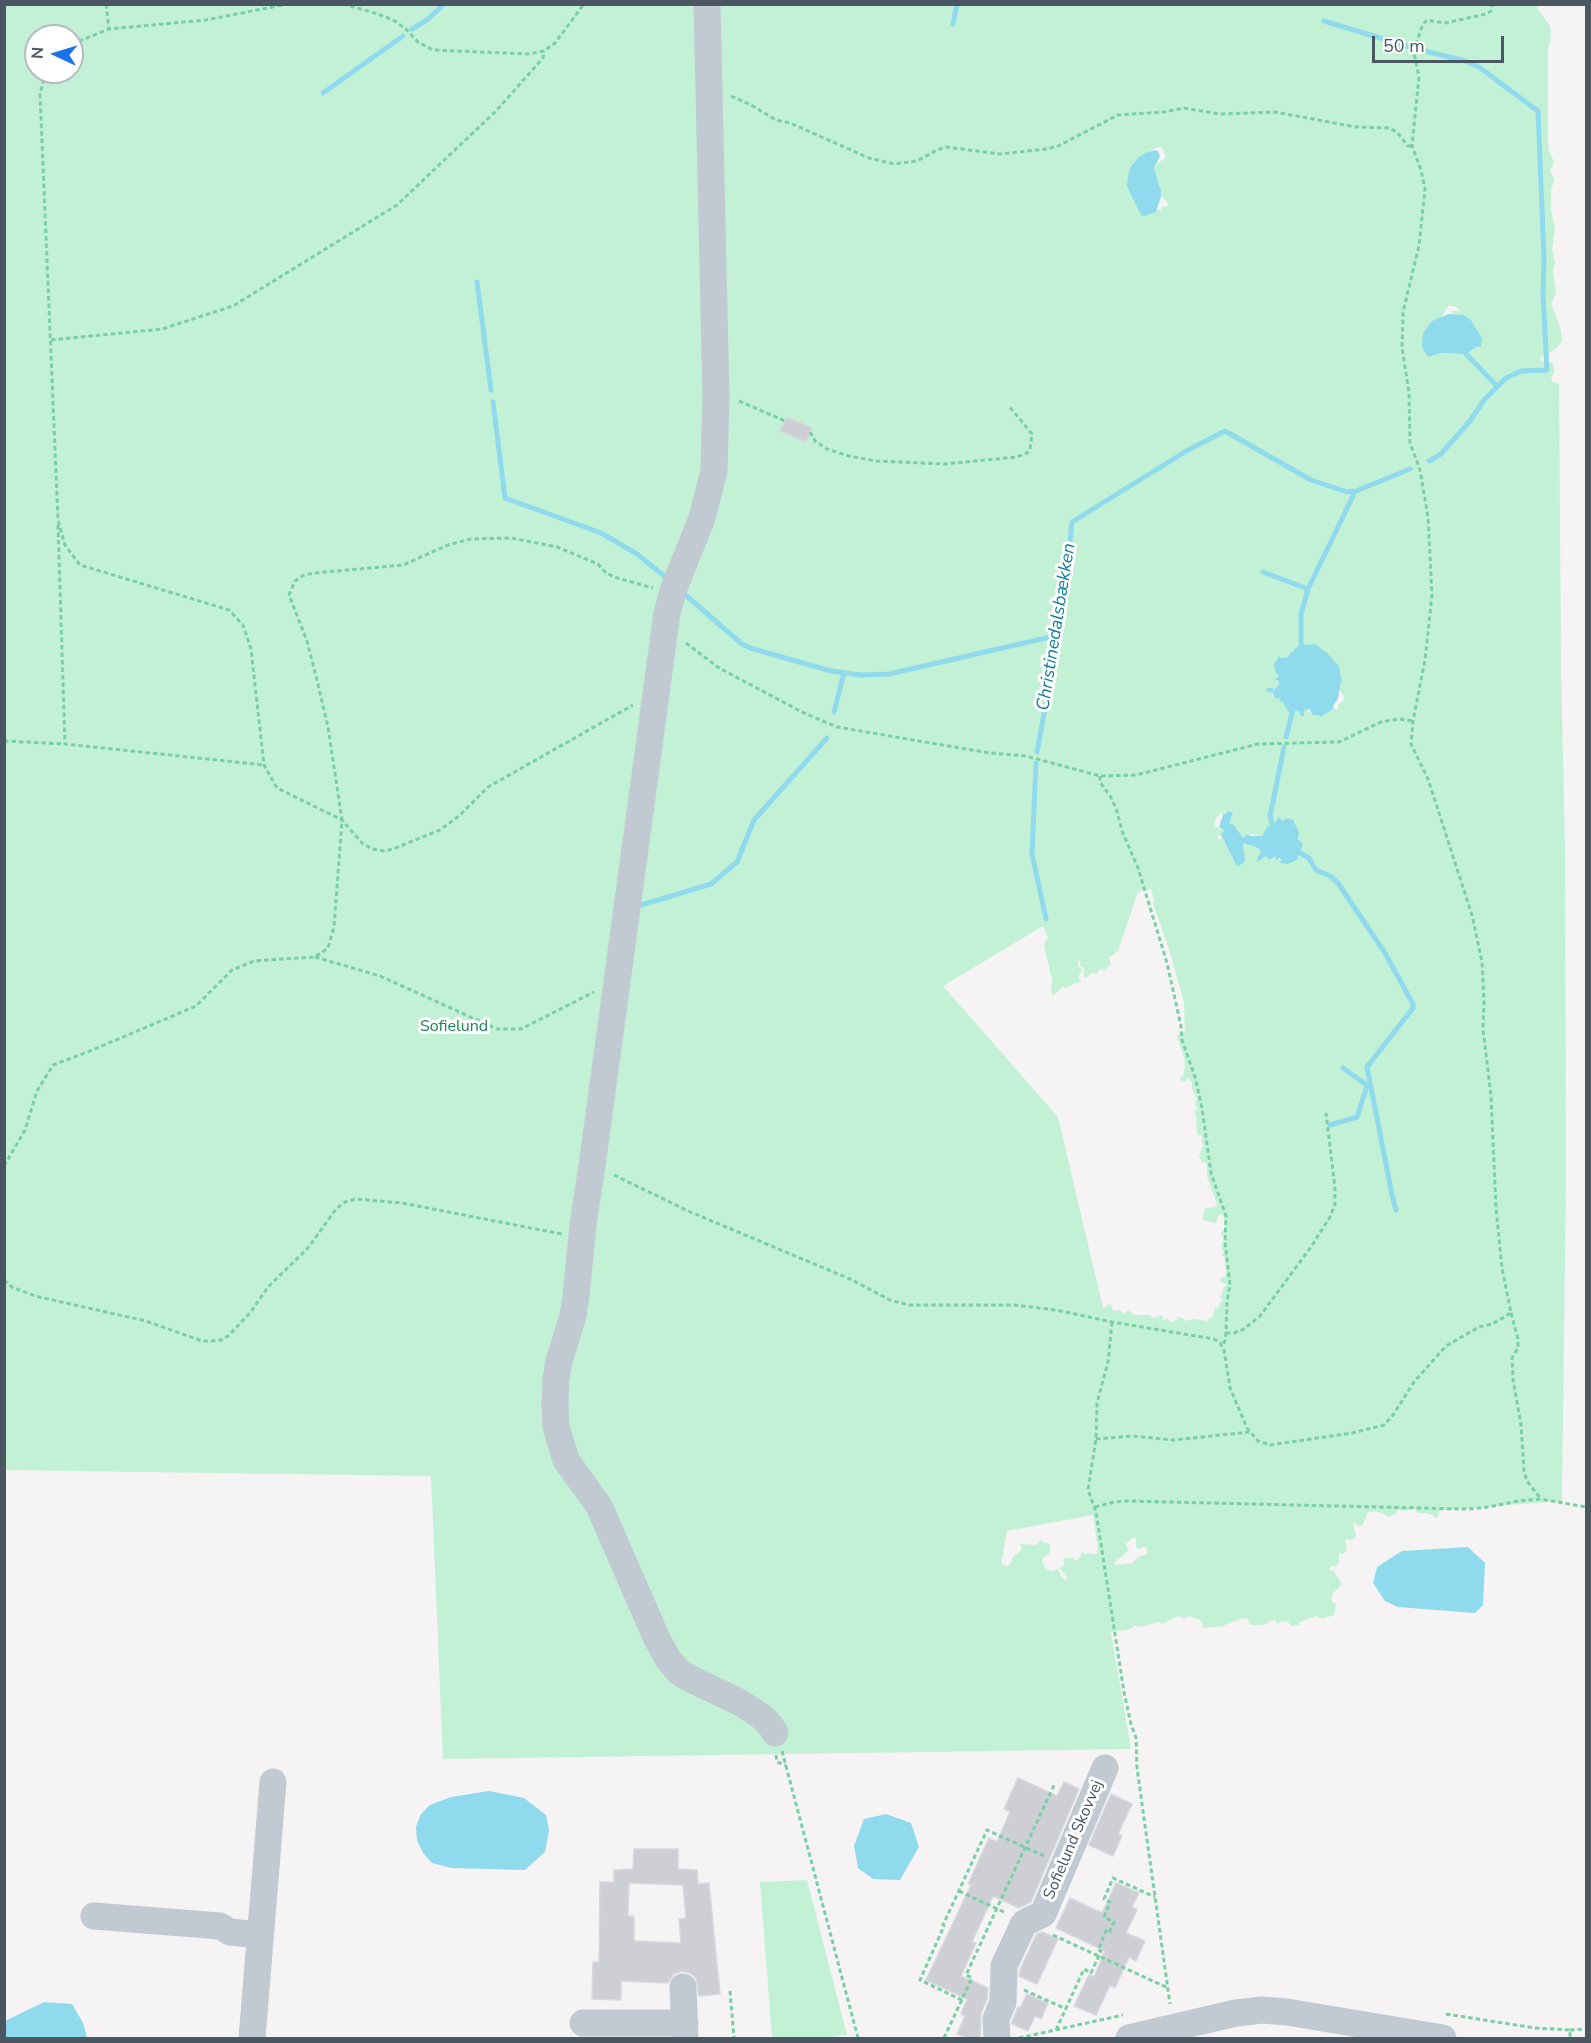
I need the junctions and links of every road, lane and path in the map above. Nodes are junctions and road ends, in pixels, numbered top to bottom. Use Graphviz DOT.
graph roads {
  1 [pos="106,4"];
  2 [pos="288,4"];
  3 [pos="343,4"];
  4 [pos="584,4"];
  5 [pos="707,4"];
  6 [pos="1492,4"];
  7 [pos="109,29"];
  8 [pos="84,39"];
  9 [pos="544,51"];
  10 [pos="42,84"];
  11 [pos="708,90"];
  12 [pos="1412,146"];
  13 [pos="51,340"];
  14 [pos="716,397"];
  15 [pos="1008,406"];
  16 [pos="783,420"];
  17 [pos="810,432"];
  18 [pos="58,520"];
  19 [pos="671,596"];
  20 [pos="664,630"];
  21 [pos="656,692"];
  22 [pos="1413,721"];
  23 [pos="4,741"];
  24 [pos="65,744"];
  25 [pos="264,765"];
  26 [pos="1100,776"];
  27 [pos="342,820"];
  28 [pos="315,957"];
  29 [pos="617,981"];
  30 [pos="1326,1113"];
  31 [pos="4,1166"];
  32 [pos="592,1166"];
  33 [pos="581,1237"];
  34 [pos="4,1280"];
  35 [pos="1511,1313"];
  36 [pos="1112,1322"];
  37 [pos="1227,1333"];
  38 [pos="1222,1345"];
  39 [pos="1249,1432"];
  40 [pos="1096,1439"];
  41 [pos="1541,1499"];
  42 [pos="1095,1507"];
  43 [pos="1587,1507"];
  44 [pos="775,1743"];
  45 [pos="785,1761"];
  46 [pos="786,1766"];
  47 [pos="1105,1768"];
  48 [pos="273,1782"];
  49 [pos="1055,1783"];
  50 [pos="1025,1847"];
  51 [pos="959,1891"];
  52 [pos="1155,1897"];
  53 [pos="997,1909"];
  54 [pos="94,1916"];
  55 [pos="1027,1922"];
  56 [pos="260,1935"];
  57 [pos="1099,1956"];
  58 [pos="1004,1980"];
  59 [pos="683,1987"];
  60 [pos="1168,1988"];
  61 [pos="730,1991"];
  62 [pos="962,2000"];
  63 [pos="1170,2004"];
  64 [pos="1066,2009"];
  65 [pos="583,2024"];
  66 [pos="1587,2029"];
  67 [pos="1056,2030"];
  68 [pos="1341,2030"];
  69 [pos="1570,2030"];
  70 [pos="685,2031"];
  71 [pos="252,2038"];
  72 [pos="734,2038"];
  73 [pos="858,2038"];
  74 [pos="944,2038"];
  75 [pos="997,2038"];
  76 [pos="1129,2038"];
  77 [pos="1443,2038"];
  1 -- 7 [label="path"];
  2 -- 7 [label="path"];
  3 -- 9 [label="path"];
  4 -- 9 [label="path"];
  5 -- 11 [label="street"];
  6 -- 12 [label="path"];
  7 -- 8 [label="path"];
  9 -- 13 [label="path"];
  10 -- 13 [label="path"];
  11 -- 12 [label="path"];
  11 -- 14 [label="street"];
  12 -- 22 [label="path"];
  13 -- 18 [label="path"];
  14 -- 16 [label="path"];
  14 -- 19 [label="street"];
  15 -- 17 [label="path"];
  18 -- 24 [label="path"];
  18 -- 25 [label="path"];
  19 -- 20 [label="street"];
  19 -- 27 [label="path"];
  20 -- 21 [label="street"];
  20 -- 26 [label="path"];
  21 -- 27 [label="path"];
  21 -- 29 [label="street"];
  22 -- 26 [label="path"];
  22 -- 35 [label="path"];
  23 -- 24 [label="path"];
  24 -- 25 [label="path"];
  25 -- 27 [label="path"];
  26 -- 37 [label="path"];
  27 -- 28 [label="path"];
  28 -- 29 [label="path"];
  28 -- 31 [label="path"];
  29 -- 32 [label="street"];
  30 -- 37 [label="path"];
  32 -- 33 [label="street"];
  32 -- 36 [label="path"];
  33 -- 34 [label="path"];
  33 -- 44 [label="street"];
  35 -- 39 [label="path"];
  35 -- 41 [label="path"];
  36 -- 38 [label="path"];
  36 -- 40 [label="path"];
  37 -- 38 [label="path"];
  38 -- 39 [label="path"];
  39 -- 40 [label="path"];
  40 -- 42 [label="path"];
  41 -- 42 [label="path"];
  41 -- 43 [label="path"];
  42 -- 52 [label="path"];
  44 -- 46 [label="path"];
  45 -- 46 [label="path"];
  46 -- 73 [label="path"];
  47 -- 55 [label="street, Sofielund Skovvej"];
  48 -- 56 [label="street"];
  49 -- 50 [label="path"];
  50 -- 51 [label="path"];
  50 -- 53 [label="path"];
  51 -- 53 [label="path"];
  51 -- 62 [label="path"];
  52 -- 57 [label="path"];
  52 -- 60 [label="path"];
  53 -- 55 [label="path"];
  53 -- 62 [label="path"];
  54 -- 56 [label="street"];
  55 -- 57 [label="path"];
  55 -- 58 [label="street, Sofielund Skovvej"];
  56 -- 71 [label="street"];
  57 -- 60 [label="path"];
  57 -- 64 [label="path"];
  58 -- 64 [label="path"];
  58 -- 75 [label="street, Sofielund Skovvej"];
  59 -- 70 [label="street"];
  60 -- 63 [label="path"];
  61 -- 72 [label="path"];
  62 -- 74 [label="path"];
  64 -- 67 [label="path"];
  65 -- 70 [label="street"];
  66 -- 69 [label="path"];
  68 -- 76 [label="street"];
  68 -- 77 [label="street"];
}
